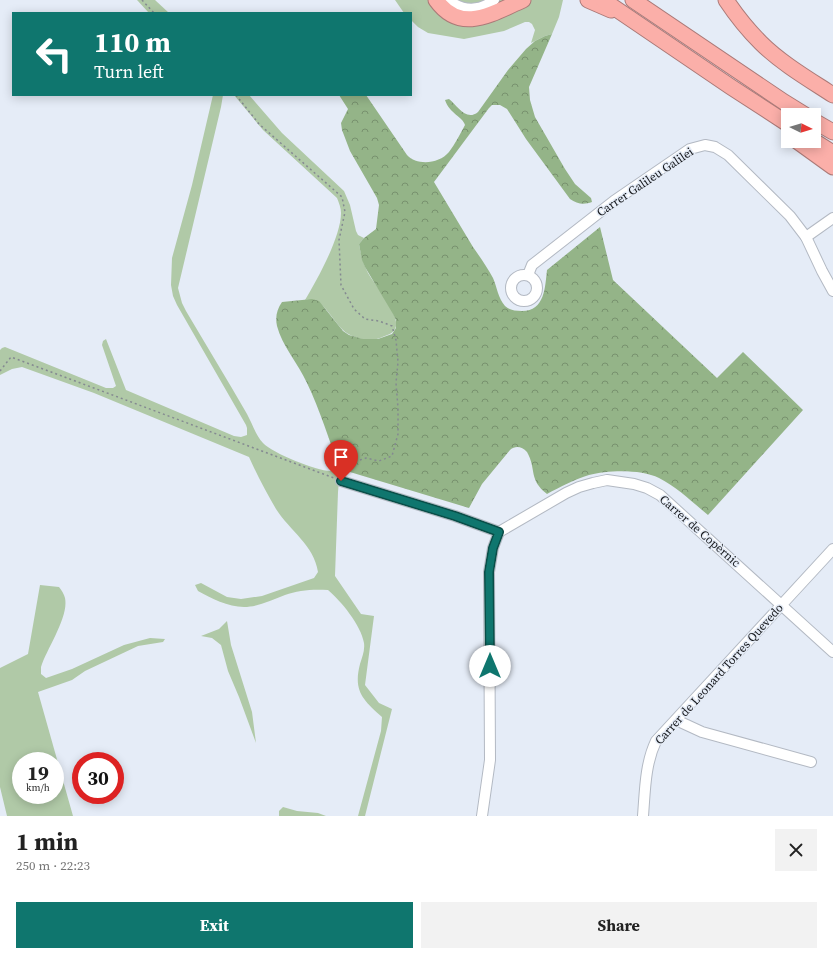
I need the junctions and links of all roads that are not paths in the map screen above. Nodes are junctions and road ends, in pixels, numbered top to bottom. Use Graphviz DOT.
graph roads {
  1 [pos="436,0"];
  2 [pos="449,0"];
  3 [pos="494,0"];
  4 [pos="524,0"];
  5 [pos="588,0"];
  6 [pos="603,0"];
  7 [pos="633,0"];
  8 [pos="726,0"];
  9 [pos="627,17"];
  10 [pos="731,87"];
  11 [pos="833,95"];
  12 [pos="794,108"];
  13 [pos="821,118"];
  14 [pos="781,119"];
  15 [pos="833,123"];
  16 [pos="821,125"];
  17 [pos="781,130"];
  18 [pos="833,132"];
  19 [pos="821,139"];
  20 [pos="833,144"];
  21 [pos="821,145"];
  22 [pos="807,148"];
  23 [pos="833,153"];
  24 [pos="833,167"];
  25 [pos="833,218"];
  26 [pos="806,237"];
  27 [pos="528,275"];
  28 [pos="833,291"];
  29 [pos="341,481"];
  30 [pos="499,532"];
  31 [pos="833,549"];
  32 [pos="782,604"];
  33 [pos="833,652"];
  34 [pos="676,720"];
  35 [pos="811,762"];
  36 [pos="482,816"];
  37 [pos="643,816"];
  1 -- 4 [label="highway"];
  2 -- 3 [label="street"];
  5 -- 9 [label="highway"];
  6 -- 9 [label="highway"];
  7 -- 12 [label="highway"];
  8 -- 11 [label="highway"];
  9 -- 10 [label="highway"];
  10 -- 14 [label="highway"];
  10 -- 17 [label="highway"];
  13 -- 15 [label="highway"];
  16 -- 18 [label="highway"];
  19 -- 20 [label="highway"];
  21 -- 23 [label="highway"];
  22 -- 24 [label="highway"];
  25 -- 26 [label="street"];
  26 -- 27 [label="street, Carrer Galileu Galilei"];
  26 -- 28 [label="street, Carrer Galileu Galilei"];
  29 -- 30 [label="street"];
  30 -- 32 [label="street, Carrer de Copèrnic"];
  30 -- 36 [label="street"];
  31 -- 32 [label="street, Carrer de Leonard Torres Quevedo"];
  32 -- 33 [label="street, Carrer de Copèrnic"];
  32 -- 34 [label="street, Carrer de Leonard Torres Quevedo"];
  34 -- 35 [label="street"];
  34 -- 37 [label="street, Carrer de Leonard Torres Quevedo"];
}
